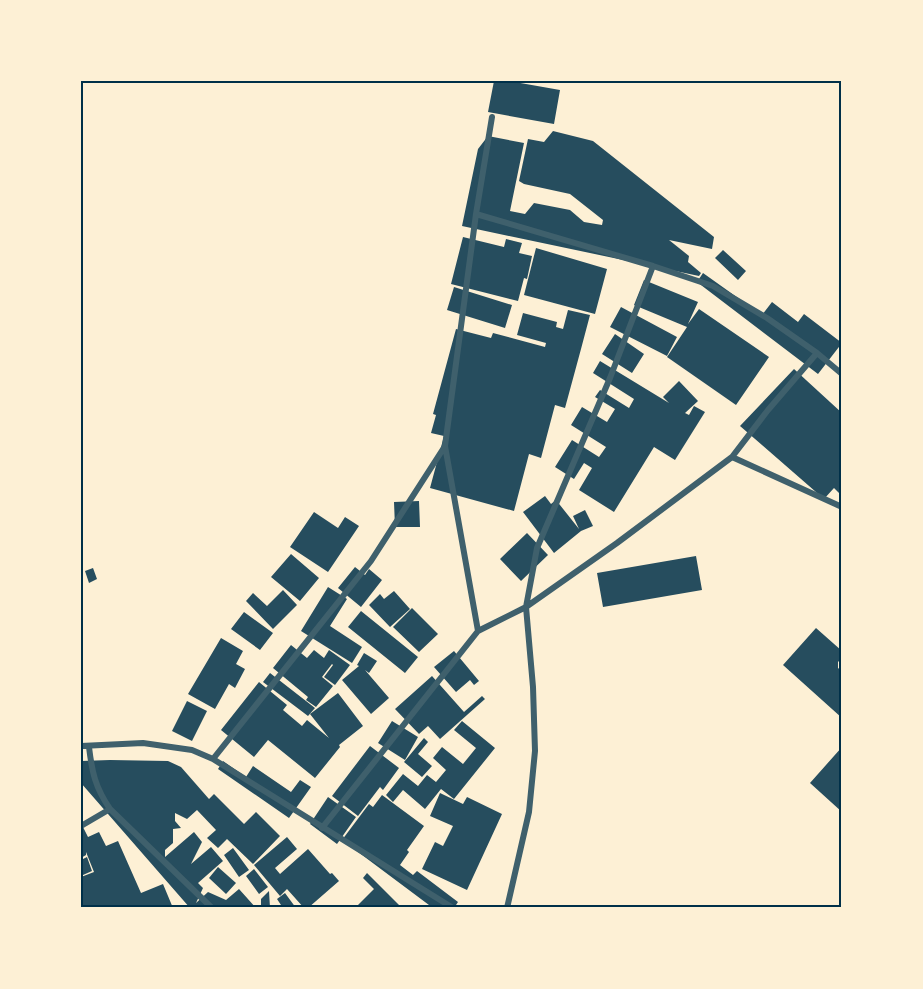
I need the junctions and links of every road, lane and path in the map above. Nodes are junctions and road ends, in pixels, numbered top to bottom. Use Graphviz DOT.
graph roads {
  1 [pos="492,117"];
  2 [pos="476,214"];
  3 [pos="653,266"];
  4 [pos="817,353"];
  5 [pos="842,374"];
  6 [pos="445,446"];
  7 [pos="732,457"];
  8 [pos="842,507"];
  9 [pos="526,607"];
  10 [pos="478,631"];
  11 [pos="81,746"];
  12 [pos="89,747"];
  13 [pos="213,759"];
  14 [pos="110,809"];
  15 [pos="81,826"];
  16 [pos="322,828"];
  17 [pos="212,908"];
  18 [pos="453,908"];
  19 [pos="507,908"];
  1 -- 2 [label="street"];
  2 -- 3 [label="street"];
  2 -- 6 [label="street"];
  3 -- 4 [label="street"];
  3 -- 9 [label="street"];
  4 -- 5 [label="street"];
  4 -- 7 [label="street"];
  6 -- 10 [label="street"];
  6 -- 13 [label="street"];
  7 -- 8 [label="street"];
  7 -- 9 [label="street"];
  9 -- 10 [label="street"];
  9 -- 19 [label="street"];
  10 -- 16 [label="street"];
  11 -- 12 [label="street"];
  12 -- 13 [label="street"];
  12 -- 14 [label="street"];
  13 -- 16 [label="street"];
  14 -- 15 [label="street"];
  14 -- 17 [label="street"];
  16 -- 18 [label="street"];
}
